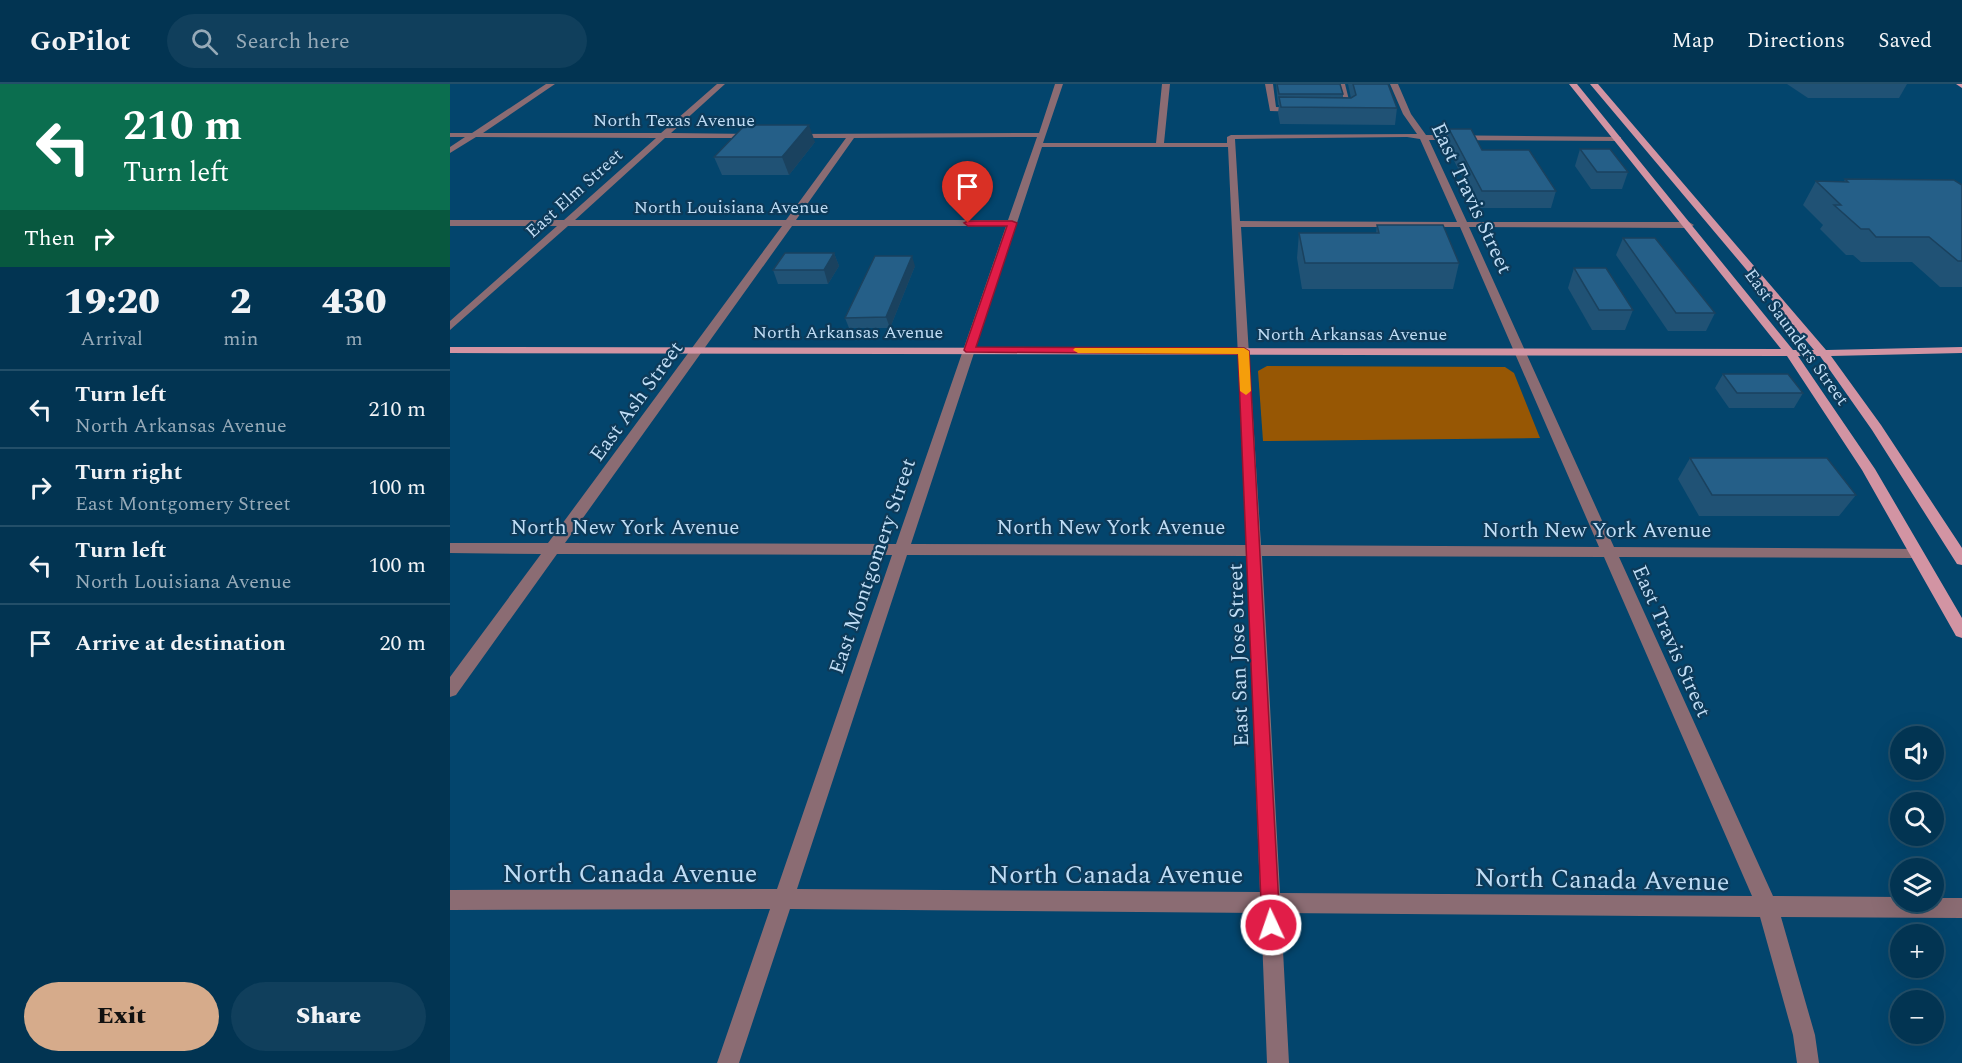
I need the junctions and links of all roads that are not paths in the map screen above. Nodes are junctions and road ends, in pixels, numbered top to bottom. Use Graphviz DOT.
graph roads {
  1 [pos="551,84"];
  2 [pos="721,84"];
  3 [pos="1059,84"];
  4 [pos="1166,84"];
  5 [pos="1269,84"];
  6 [pos="1341,84"];
  7 [pos="1394,84"];
  8 [pos="1573,84"];
  9 [pos="1594,84"];
  10 [pos="1306,110"];
  11 [pos="1338,110"];
  12 [pos="1606,123"];
  13 [pos="450,135"];
  14 [pos="474,135"];
  15 [pos="663,135"];
  16 [pos="758,136"];
  17 [pos="782,136"];
  18 [pos="852,136"];
  19 [pos="1423,137"];
  20 [pos="1618,139"];
  21 [pos="1041,140"];
  22 [pos="1232,141"];
  23 [pos="1160,145"];
  24 [pos="450,151"];
  25 [pos="1691,196"];
  26 [pos="450,223"];
  27 [pos="1012,223"];
  28 [pos="566,224"];
  29 [pos="789,224"];
  30 [pos="1235,224"];
  31 [pos="1463,224"];
  32 [pos="1689,225"];
  33 [pos="450,327"];
  34 [pos="450,350"];
  35 [pos="697,350"];
  36 [pos="970,350"];
  37 [pos="1962,350"];
  38 [pos="1244,351"];
  39 [pos="1520,352"];
  40 [pos="1790,353"];
  41 [pos="1823,353"];
  42 [pos="903,547"];
  43 [pos="450,548"];
  44 [pos="553,548"];
  45 [pos="1254,549"];
  46 [pos="1608,551"];
  47 [pos="1916,553"];
  48 [pos="1962,560"];
  49 [pos="1962,632"];
  50 [pos="450,690"];
  51 [pos="783,899"];
  52 [pos="450,900"];
  53 [pos="1270,902"];
  54 [pos="1768,908"];
  55 [pos="1962,908"];
  56 [pos="728,1063"];
  57 [pos="1278,1063"];
  58 [pos="1808,1063"];
  1 -- 14 [label="street"];
  2 -- 15 [label="street, East Elm Street"];
  3 -- 21 [label="street, East Montgomery Street"];
  4 -- 23 [label="street"];
  5 -- 10 [label="street"];
  6 -- 11 [label="street"];
  7 -- 19 [label="street, East Travis Street"];
  8 -- 12 [label="main road, East Saunders Street"];
  9 -- 25 [label="main road, East Saunders Street"];
  12 -- 20 [label="main road, East Saunders Street"];
  12 -- 25 [label="main road"];
  13 -- 14 [label="street, North Texas Avenue"];
  14 -- 15 [label="street, North Texas Avenue"];
  14 -- 24 [label="street"];
  15 -- 16 [label="street, North Texas Avenue"];
  15 -- 28 [label="street, East Elm Street"];
  17 -- 18 [label="street, North Texas Avenue"];
  18 -- 21 [label="street, North Texas Avenue"];
  18 -- 29 [label="street, East Ash Street"];
  19 -- 20 [label="street, North Texas Avenue"];
  19 -- 22 [label="street, North Texas Avenue"];
  19 -- 31 [label="street, East Travis Street"];
  20 -- 32 [label="main road, East Saunders Street"];
  21 -- 23 [label="street, North Texas Avenue"];
  21 -- 27 [label="street, East Montgomery Street"];
  22 -- 23 [label="street, North Texas Avenue"];
  22 -- 30 [label="street, East San Jose Street"];
  25 -- 41 [label="main road, East Saunders Street"];
  26 -- 28 [label="street, North Louisiana Avenue"];
  27 -- 29 [label="street, North Louisiana Avenue"];
  27 -- 36 [label="street, East Montgomery Street"];
  28 -- 29 [label="street, North Louisiana Avenue"];
  28 -- 33 [label="street, East Elm Street"];
  29 -- 35 [label="street, East Ash Street"];
  30 -- 31 [label="street"];
  30 -- 38 [label="street, East San Jose Street"];
  31 -- 32 [label="street"];
  31 -- 39 [label="street, East Travis Street"];
  32 -- 40 [label="main road, East Saunders Street"];
  34 -- 35 [label="main road, North Arkansas Avenue"];
  35 -- 36 [label="main road, North Arkansas Avenue"];
  35 -- 44 [label="street, East Ash Street"];
  36 -- 38 [label="main road, North Arkansas Avenue"];
  36 -- 42 [label="street, East Montgomery Street"];
  37 -- 41 [label="main road, North Arkansas Avenue"];
  38 -- 39 [label="main road, North Arkansas Avenue"];
  38 -- 45 [label="street, East San Jose Street"];
  39 -- 40 [label="main road, North Arkansas Avenue"];
  39 -- 46 [label="street, East Travis Street"];
  40 -- 41 [label="main road, North Arkansas Avenue"];
  40 -- 47 [label="main road, East Saunders Street"];
  41 -- 48 [label="main road, East Saunders Street"];
  42 -- 44 [label="street, North New York Avenue"];
  42 -- 45 [label="street, North New York Avenue"];
  42 -- 51 [label="street, East Montgomery Street"];
  43 -- 44 [label="street, North New York Avenue"];
  44 -- 50 [label="street, East Ash Street"];
  45 -- 46 [label="street, North New York Avenue"];
  45 -- 53 [label="street, East San Jose Street"];
  46 -- 47 [label="street, North New York Avenue"];
  46 -- 54 [label="street, East Travis Street"];
  47 -- 49 [label="main road, East Saunders Street"];
  51 -- 52 [label="street, North Canada Avenue"];
  51 -- 53 [label="street, North Canada Avenue"];
  51 -- 56 [label="street, East Montgomery Street"];
  53 -- 54 [label="street, North Canada Avenue"];
  53 -- 57 [label="street, East San Jose Street"];
  54 -- 55 [label="street, North Canada Avenue"];
  54 -- 58 [label="street, East Travis Street"];
}
